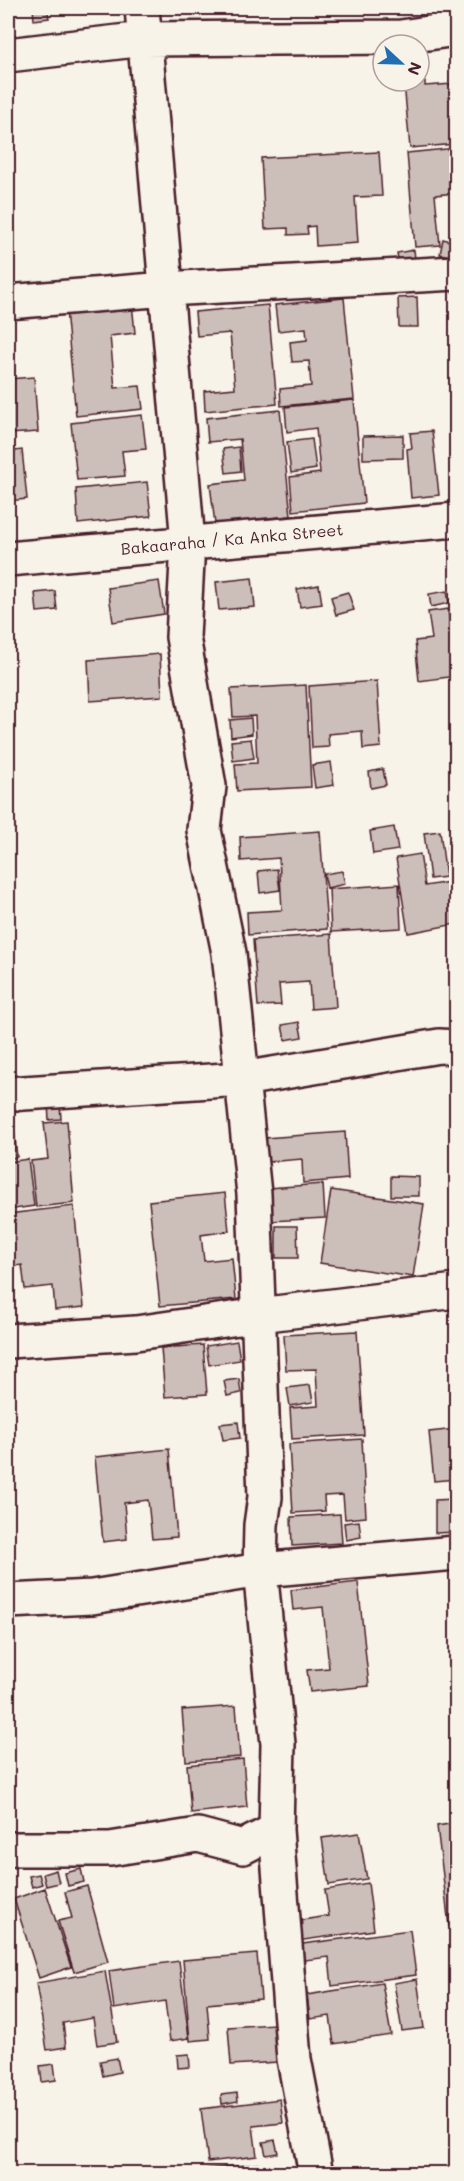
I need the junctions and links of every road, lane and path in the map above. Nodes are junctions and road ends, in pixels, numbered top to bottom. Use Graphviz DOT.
graph roads {
  1 [pos="142,8"];
  2 [pos="456,29"];
  3 [pos="144,39"];
  4 [pos="8,56"];
  5 [pos="456,273"];
  6 [pos="166,289"];
  7 [pos="8,302"];
  8 [pos="456,520"];
  9 [pos="188,543"];
  10 [pos="8,559"];
  11 [pos="456,1047"];
  12 [pos="242,1079"];
  13 [pos="8,1094"];
  14 [pos="456,1292"];
  15 [pos="259,1315"];
  16 [pos="8,1341"];
  17 [pos="456,1553"];
  18 [pos="260,1570"];
  19 [pos="8,1601"];
  20 [pos="276,1830"];
  21 [pos="8,1849"];
  22 [pos="316,2174"];
  1 -- 3 [label="street"];
  2 -- 3 [label="street"];
  3 -- 4 [label="street"];
  3 -- 6 [label="street"];
  5 -- 6 [label="street"];
  6 -- 7 [label="street"];
  6 -- 9 [label="street"];
  8 -- 9 [label="street, Bakaaraha / Ka Anka Street"];
  9 -- 10 [label="street, Bakaaraha / Ka Anka Street"];
  9 -- 12 [label="street"];
  11 -- 12 [label="street"];
  12 -- 13 [label="street"];
  12 -- 15 [label="street"];
  14 -- 15 [label="street"];
  15 -- 16 [label="street"];
  15 -- 18 [label="street"];
  17 -- 18 [label="street"];
  18 -- 19 [label="street"];
  18 -- 20 [label="street"];
  20 -- 21 [label="street"];
  20 -- 22 [label="street"];
}
